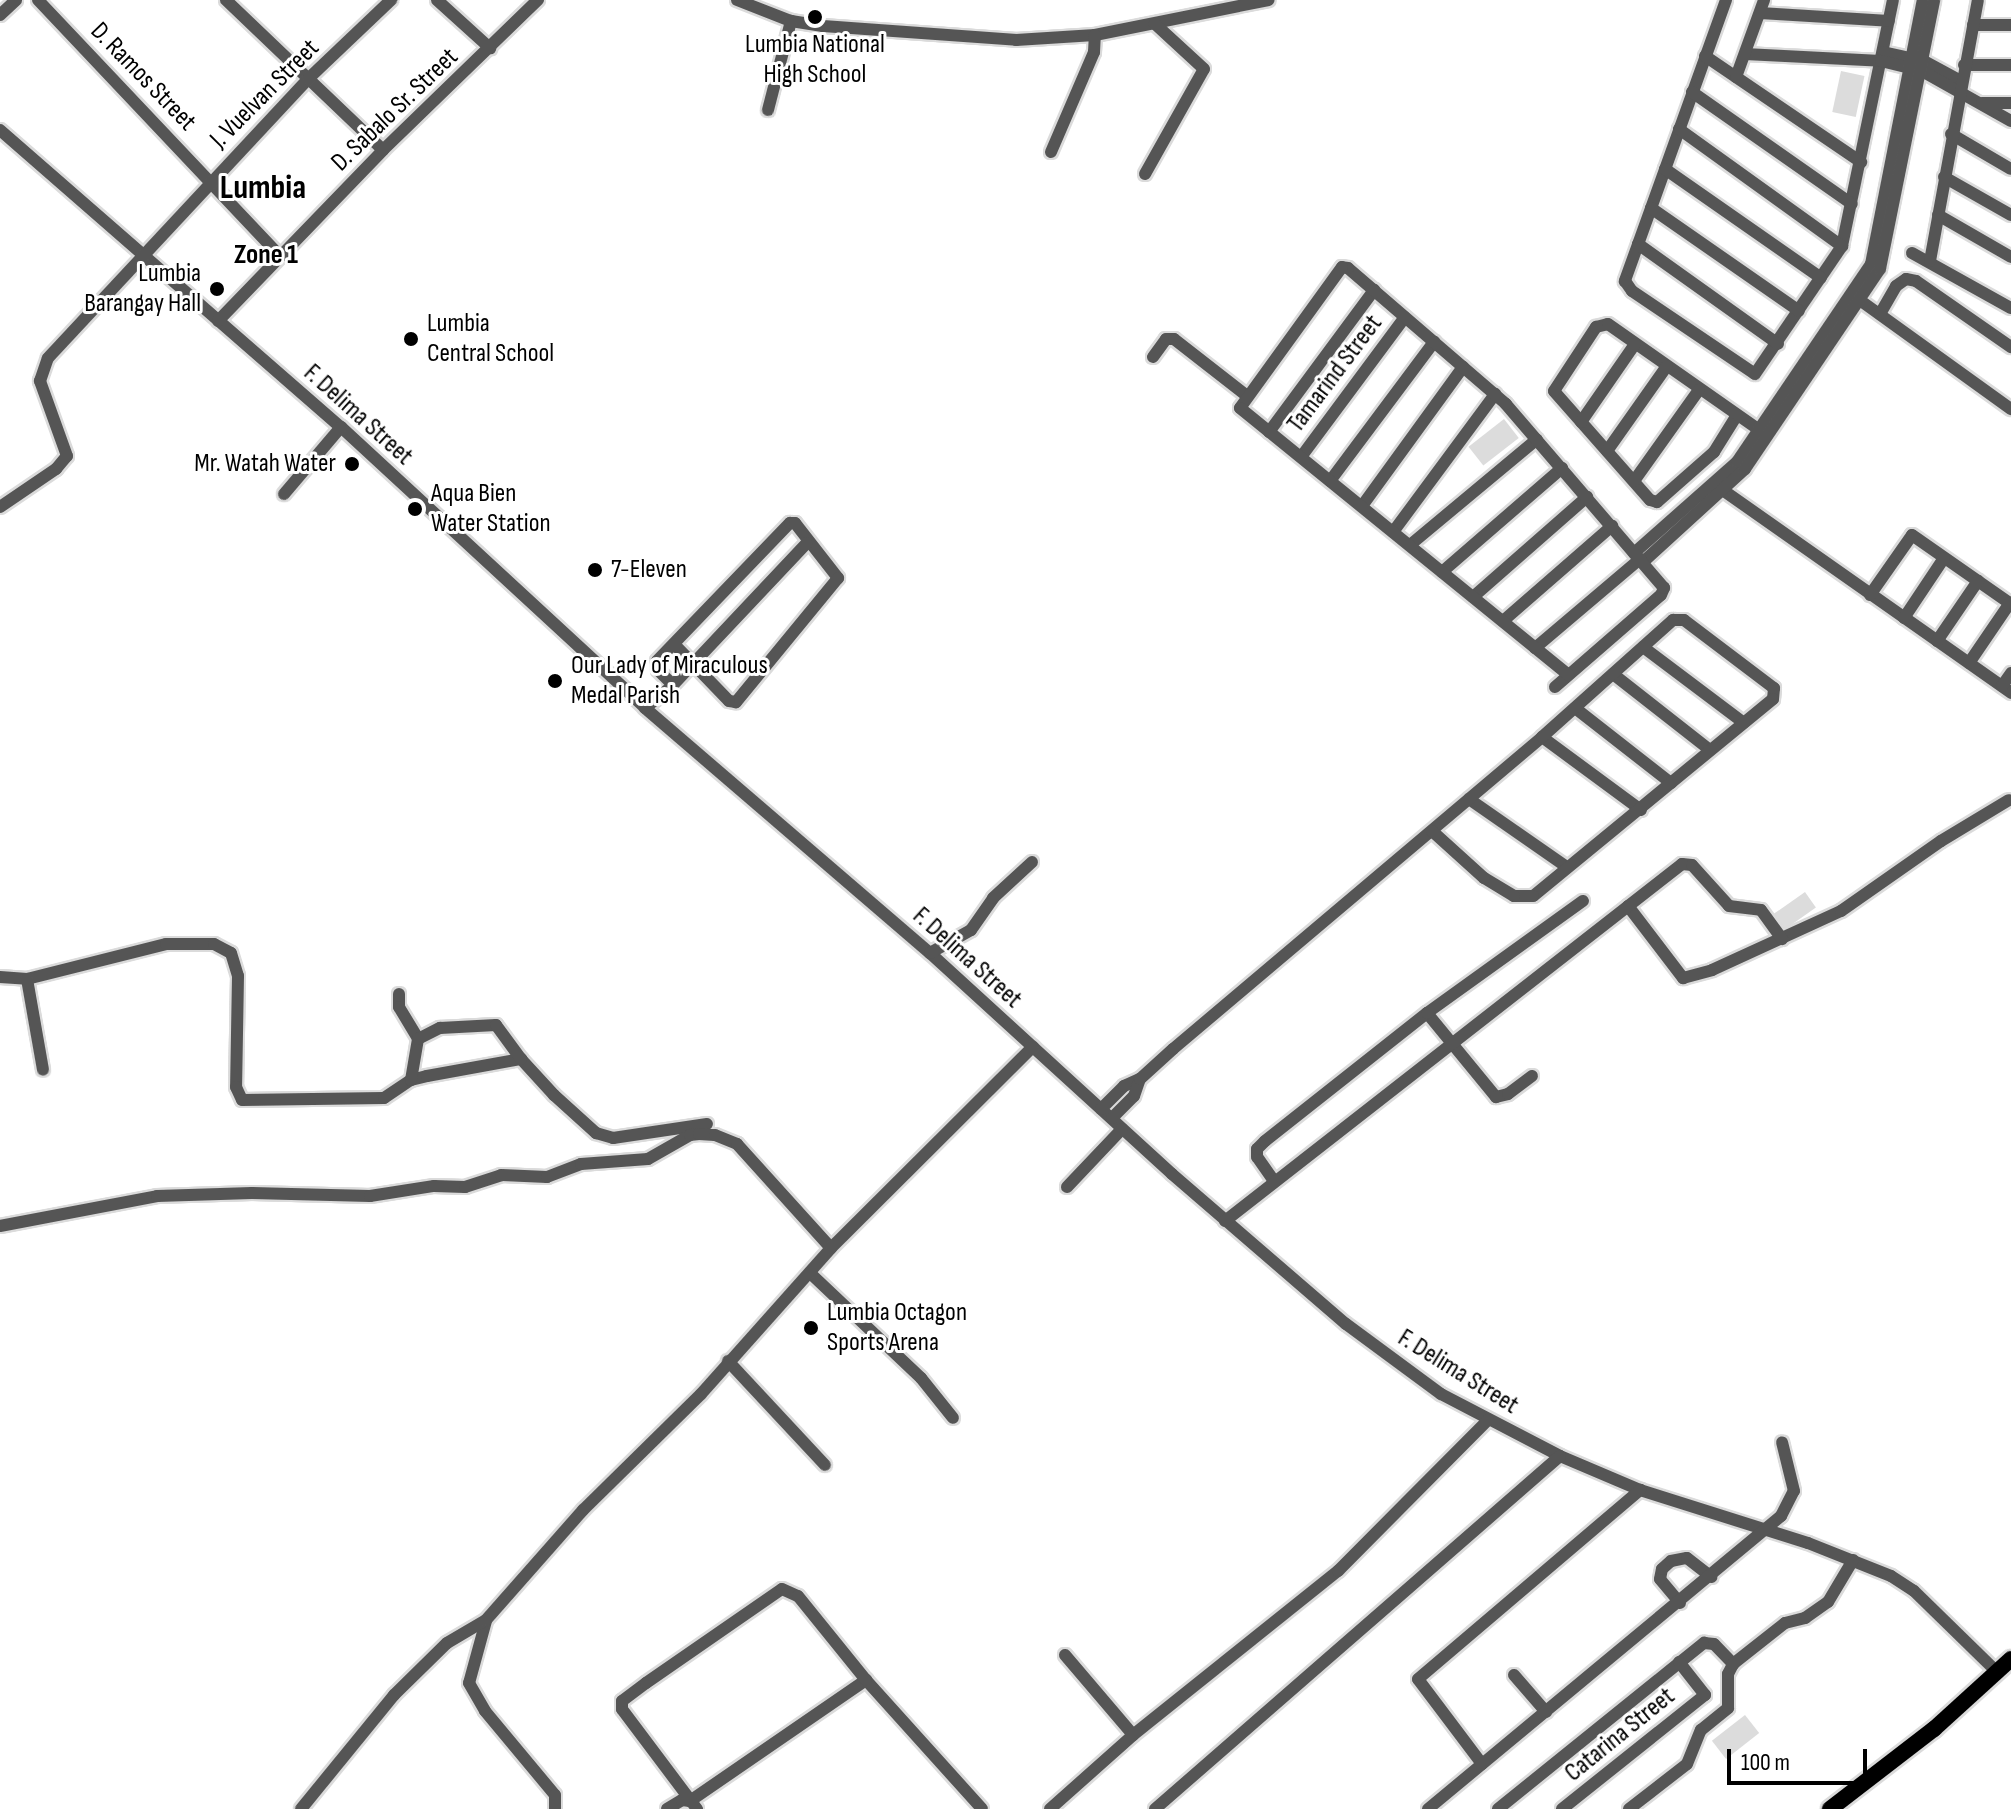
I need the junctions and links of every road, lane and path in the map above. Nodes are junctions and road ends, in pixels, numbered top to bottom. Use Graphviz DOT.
graph roads {
  1 [pos="16,0"];
  2 [pos="38,0"];
  3 [pos="226,0"];
  4 [pos="391,0"];
  5 [pos="437,0"];
  6 [pos="538,0"];
  7 [pos="737,0"];
  8 [pos="1269,0"];
  9 [pos="1726,0"];
  10 [pos="1893,0"];
  11 [pos="1923,0"];
  12 [pos="1934,0"];
  13 [pos="1978,0"];
  14 [pos="1762,6"];
  15 [pos="0,15"];
  16 [pos="791,21"];
  17 [pos="1889,21"];
  18 [pos="1155,24"];
  19 [pos="1973,25"];
  20 [pos="2011,25"];
  21 [pos="1095,35"];
  22 [pos="490,48"];
  23 [pos="1745,54"];
  24 [pos="1705,56"];
  25 [pos="1882,57"];
  26 [pos="1918,65"];
  27 [pos="1964,65"];
  28 [pos="2011,65"];
  29 [pos="1736,77"];
  30 [pos="308,79"];
  31 [pos="1960,86"];
  32 [pos="1692,92"];
  33 [pos="1980,103"];
  34 [pos="2011,103"];
  35 [pos="768,110"];
  36 [pos="2011,121"];
  37 [pos="1679,129"];
  38 [pos="0,130"];
  39 [pos="1951,134"];
  40 [pos="383,150"];
  41 [pos="1051,152"];
  42 [pos="1861,162"];
  43 [pos="1665,169"];
  44 [pos="2011,169"];
  45 [pos="1145,174"];
  46 [pos="1944,177"];
  47 [pos="211,181"];
  48 [pos="1852,204"];
  49 [pos="1651,208"];
  50 [pos="1938,215"];
  51 [pos="2011,215"];
  52 [pos="1638,244"];
  53 [pos="1842,246"];
  54 [pos="1912,253"];
  55 [pos="280,256"];
  56 [pos="142,257"];
  57 [pos="2011,257"];
  58 [pos="1930,261"];
  59 [pos="1821,278"];
  60 [pos="1374,290"];
  61 [pos="1860,296"];
  62 [pos="2011,308"];
  63 [pos="1799,311"];
  64 [pos="1880,314"];
  65 [pos="1405,317"];
  66 [pos="218,321"];
  67 [pos="1434,342"];
  68 [pos="1635,344"];
  69 [pos="1778,344"];
  70 [pos="2011,347"];
  71 [pos="1153,357"];
  72 [pos="1667,366"];
  73 [pos="1463,367"];
  74 [pos="1699,390"];
  75 [pos="1495,394"];
  76 [pos="1246,395"];
  77 [pos="2011,409"];
  78 [pos="1735,419"];
  79 [pos="1581,422"];
  80 [pos="341,427"];
  81 [pos="1269,432"];
  82 [pos="1762,437"];
  83 [pos="1537,439"];
  84 [pos="1607,451"];
  85 [pos="1301,457"];
  86 [pos="1562,468"];
  87 [pos="1330,481"];
  88 [pos="1634,481"];
  89 [pos="1718,487"];
  90 [pos="284,494"];
  91 [pos="1587,497"];
  92 [pos="1362,506"];
  93 [pos="0,507"];
  94 [pos="1612,526"];
  95 [pos="1393,532"];
  96 [pos="807,543"];
  97 [pos="1410,545"];
  98 [pos="1639,558"];
  99 [pos="1944,558"];
  100 [pos="1442,572"];
  101 [pos="1978,581"];
  102 [pos="1870,595"];
  103 [pos="1473,597"];
  104 [pos="2011,604"];
  105 [pos="1904,618"];
  106 [pos="1503,621"];
  107 [pos="1937,641"];
  108 [pos="674,644"];
  109 [pos="1643,647"];
  110 [pos="1535,648"];
  111 [pos="1969,663"];
  112 [pos="693,664"];
  113 [pos="2011,673"];
  114 [pos="1613,674"];
  115 [pos="1568,675"];
  116 [pos="673,685"];
  117 [pos="1555,687"];
  118 [pos="2006,689"];
  119 [pos="645,708"];
  120 [pos="1575,708"];
  121 [pos="1744,723"];
  122 [pos="1542,737"];
  123 [pos="1710,750"];
  124 [pos="1671,783"];
  125 [pos="1469,799"];
  126 [pos="2009,800"];
  127 [pos="1641,810"];
  128 [pos="1432,831"];
  129 [pos="1032,862"];
  130 [pos="1567,867"];
  131 [pos="1583,901"];
  132 [pos="1628,906"];
  133 [pos="1782,939"];
  134 [pos="930,953"];
  135 [pos="0,977"];
  136 [pos="27,979"];
  137 [pos="399,994"];
  138 [pos="1427,1013"];
  139 [pos="418,1039"];
  140 [pos="1451,1043"];
  141 [pos="1033,1047"];
  142 [pos="521,1059"];
  143 [pos="43,1070"];
  144 [pos="1532,1076"];
  145 [pos="1140,1079"];
  146 [pos="411,1080"];
  147 [pos="1101,1109"];
  148 [pos="1112,1118"];
  149 [pos="707,1124"];
  150 [pos="1122,1129"];
  151 [pos="1274,1181"];
  152 [pos="1067,1187"];
  153 [pos="1225,1221"];
  154 [pos="0,1226"];
  155 [pos="831,1248"];
  156 [pos="810,1273"];
  157 [pos="728,1361"];
  158 [pos="953,1418"];
  159 [pos="1488,1420"];
  160 [pos="1782,1442"];
  161 [pos="1560,1456"];
  162 [pos="825,1465"];
  163 [pos="1640,1490"];
  164 [pos="1764,1530"];
  165 [pos="1853,1560"];
  166 [pos="1711,1577"];
  167 [pos="1680,1603"];
  168 [pos="486,1620"];
  169 [pos="1065,1655"];
  170 [pos="2011,1659"];
  171 [pos="1679,1662"];
  172 [pos="1733,1664"];
  173 [pos="1996,1671"];
  174 [pos="1514,1675"];
  175 [pos="866,1680"];
  176 [pos="1546,1712"];
  177 [pos="1133,1735"];
  178 [pos="1482,1764"];
  179 [pos="694,1805"];
  180 [pos="301,1809"];
  181 [pos="555,1809"];
  182 [pos="667,1809"];
  183 [pos="982,1809"];
  184 [pos="1050,1809"];
  185 [pos="1155,1809"];
  186 [pos="1428,1809"];
  187 [pos="1498,1809"];
  188 [pos="1562,1809"];
  189 [pos="1629,1809"];
  190 [pos="1830,1809"];
  1 -- 15 [label="street"];
  2 -- 47 [label="street, D. Ramos Street"];
  3 -- 30 [label="street"];
  4 -- 30 [label="street, J. Vuelvan Street"];
  5 -- 22 [label="street"];
  6 -- 22 [label="street, D. Sabalo Sr. Street"];
  7 -- 16 [label="street"];
  8 -- 18 [label="street"];
  9 -- 24 [label="street"];
  10 -- 17 [label="street"];
  11 -- 26 [label="street"];
  12 -- 26 [label="street"];
  13 -- 19 [label="street"];
  14 -- 17 [label="street"];
  14 -- 23 [label="street"];
  16 -- 21 [label="street"];
  16 -- 35 [label="street"];
  17 -- 25 [label="street"];
  18 -- 21 [label="street"];
  18 -- 45 [label="street"];
  19 -- 20 [label="street"];
  19 -- 27 [label="street"];
  21 -- 41 [label="street"];
  22 -- 40 [label="street, D. Sabalo Sr. Street"];
  23 -- 25 [label="street"];
  23 -- 29 [label="street"];
  24 -- 29 [label="street"];
  24 -- 32 [label="street"];
  25 -- 26 [label="street"];
  25 -- 42 [label="street"];
  26 -- 31 [label="street"];
  26 -- 61 [label="street"];
  27 -- 28 [label="street"];
  27 -- 31 [label="street"];
  29 -- 42 [label="street"];
  30 -- 40 [label="street"];
  30 -- 47 [label="street, J. Vuelvan Street"];
  31 -- 33 [label="street"];
  31 -- 39 [label="street"];
  32 -- 37 [label="street"];
  32 -- 48 [label="street"];
  33 -- 34 [label="street"];
  33 -- 36 [label="street"];
  37 -- 43 [label="street"];
  37 -- 53 [label="street"];
  38 -- 56 [label="street, F. Delima Street"];
  39 -- 44 [label="street"];
  39 -- 46 [label="street"];
  40 -- 55 [label="street, D. Sabalo Sr. Street"];
  42 -- 48 [label="street"];
  43 -- 49 [label="street"];
  43 -- 59 [label="street"];
  46 -- 50 [label="street"];
  46 -- 51 [label="street"];
  47 -- 55 [label="street, D. Ramos Street"];
  47 -- 56 [label="street, J. Vuelvan Street"];
  48 -- 53 [label="street"];
  49 -- 52 [label="street"];
  49 -- 63 [label="street"];
  50 -- 57 [label="street"];
  50 -- 58 [label="street"];
  52 -- 69 [label="street"];
  52 -- 69 [label="street"];
  53 -- 59 [label="street"];
  54 -- 58 [label="street"];
  55 -- 66 [label="street, D. Sabalo Sr. Street"];
  56 -- 66 [label="street, F. Delima Street"];
  56 -- 93 [label="street, J. Vuelvan Street"];
  58 -- 62 [label="street"];
  59 -- 63 [label="street"];
  60 -- 65 [label="street"];
  60 -- 76 [label="street"];
  60 -- 81 [label="street"];
  61 -- 64 [label="street"];
  61 -- 82 [label="street"];
  63 -- 69 [label="street"];
  64 -- 70 [label="street"];
  64 -- 77 [label="street"];
  65 -- 67 [label="street"];
  65 -- 85 [label="street, Tamarind Street"];
  66 -- 80 [label="street, F. Delima Street"];
  67 -- 73 [label="street"];
  67 -- 87 [label="street"];
  68 -- 72 [label="street"];
  68 -- 79 [label="street"];
  68 -- 79 [label="street"];
  71 -- 76 [label="street"];
  72 -- 74 [label="street"];
  72 -- 84 [label="street"];
  73 -- 75 [label="street"];
  73 -- 92 [label="street"];
  74 -- 78 [label="street"];
  74 -- 88 [label="street"];
  75 -- 83 [label="street"];
  75 -- 95 [label="street"];
  76 -- 81 [label="street"];
  78 -- 82 [label="street"];
  78 -- 88 [label="street"];
  79 -- 84 [label="street"];
  80 -- 90 [label="street"];
  80 -- 119 [label="street, F. Delima Street"];
  81 -- 85 [label="street"];
  82 -- 89 [label="street"];
  83 -- 86 [label="street"];
  83 -- 97 [label="street"];
  84 -- 88 [label="street"];
  85 -- 87 [label="street"];
  86 -- 91 [label="street"];
  86 -- 100 [label="street"];
  87 -- 92 [label="street"];
  89 -- 98 [label="street"];
  89 -- 102 [label="street"];
  91 -- 94 [label="street"];
  91 -- 103 [label="street"];
  92 -- 95 [label="street"];
  94 -- 98 [label="street"];
  94 -- 106 [label="street"];
  95 -- 97 [label="street"];
  96 -- 108 [label="street"];
  96 -- 112 [label="street"];
  96 -- 112 [label="street"];
  97 -- 100 [label="street"];
  98 -- 110 [label="street"];
  98 -- 115 [label="street"];
  99 -- 101 [label="street"];
  99 -- 102 [label="street"];
  99 -- 105 [label="street"];
  100 -- 103 [label="street"];
  101 -- 104 [label="street"];
  101 -- 107 [label="street"];
  102 -- 105 [label="street"];
  103 -- 106 [label="street"];
  104 -- 111 [label="street"];
  105 -- 107 [label="street"];
  106 -- 110 [label="street"];
  107 -- 111 [label="street"];
  108 -- 112 [label="street"];
  108 -- 116 [label="street"];
  109 -- 114 [label="street"];
  109 -- 121 [label="street"];
  109 -- 121 [label="street"];
  110 -- 115 [label="street"];
  111 -- 118 [label="street"];
  112 -- 116 [label="street"];
  113 -- 118 [label="street"];
  114 -- 120 [label="street"];
  114 -- 123 [label="street"];
  115 -- 117 [label="street"];
  116 -- 119 [label="street"];
  119 -- 134 [label="street, F. Delima Street"];
  120 -- 122 [label="street"];
  120 -- 124 [label="street"];
  121 -- 123 [label="street"];
  122 -- 125 [label="street"];
  122 -- 127 [label="street"];
  123 -- 124 [label="street"];
  124 -- 127 [label="street"];
  125 -- 128 [label="street"];
  125 -- 130 [label="street"];
  126 -- 133 [label="street"];
  127 -- 130 [label="street"];
  128 -- 130 [label="street"];
  128 -- 145 [label="street"];
  129 -- 134 [label="street"];
  131 -- 138 [label="street"];
  132 -- 133 [label="street"];
  132 -- 133 [label="street"];
  132 -- 140 [label="street"];
  134 -- 141 [label="street, F. Delima Street"];
  135 -- 136 [label="street"];
  136 -- 143 [label="street"];
  136 -- 146 [label="street"];
  137 -- 139 [label="street"];
  138 -- 140 [label="street"];
  138 -- 151 [label="street"];
  139 -- 142 [label="street"];
  139 -- 146 [label="street"];
  140 -- 144 [label="street"];
  140 -- 151 [label="street"];
  141 -- 147 [label="street, F. Delima Street"];
  141 -- 155 [label="street"];
  142 -- 146 [label="street"];
  142 -- 149 [label="street"];
  145 -- 147 [label="street"];
  145 -- 148 [label="street"];
  147 -- 148 [label="street, F. Delima Street"];
  148 -- 150 [label="street, F. Delima Street"];
  150 -- 152 [label="street"];
  150 -- 153 [label="street, F. Delima Street"];
  151 -- 153 [label="street"];
  153 -- 159 [label="street, F. Delima Street"];
  154 -- 155 [label="street"];
  155 -- 156 [label="street"];
  156 -- 157 [label="street"];
  156 -- 158 [label="street"];
  157 -- 162 [label="street"];
  157 -- 168 [label="street"];
  159 -- 161 [label="street, F. Delima Street"];
  159 -- 177 [label="street"];
  160 -- 164 [label="street"];
  161 -- 163 [label="street, F. Delima Street"];
  161 -- 185 [label="street"];
  163 -- 164 [label="street, F. Delima Street"];
  163 -- 178 [label="street"];
  164 -- 165 [label="street, F. Delima Street"];
  164 -- 166 [label="street"];
  165 -- 172 [label="street"];
  165 -- 173 [label="street, F. Delima Street"];
  166 -- 167 [label="street"];
  166 -- 167 [label="street"];
  167 -- 176 [label="street"];
  168 -- 180 [label="street"];
  168 -- 181 [label="street"];
  169 -- 177 [label="street"];
  170 -- 173 [label="main road"];
  171 -- 172 [label="street"];
  171 -- 187 [label="street"];
  171 -- 188 [label="street, Catarina Street"];
  172 -- 189 [label="street"];
  173 -- 190 [label="main road"];
  174 -- 176 [label="street"];
  175 -- 179 [label="street"];
  175 -- 179 [label="street"];
  175 -- 183 [label="street"];
  176 -- 178 [label="street"];
  177 -- 184 [label="street"];
  178 -- 186 [label="street"];
  179 -- 182 [label="street"];
}
